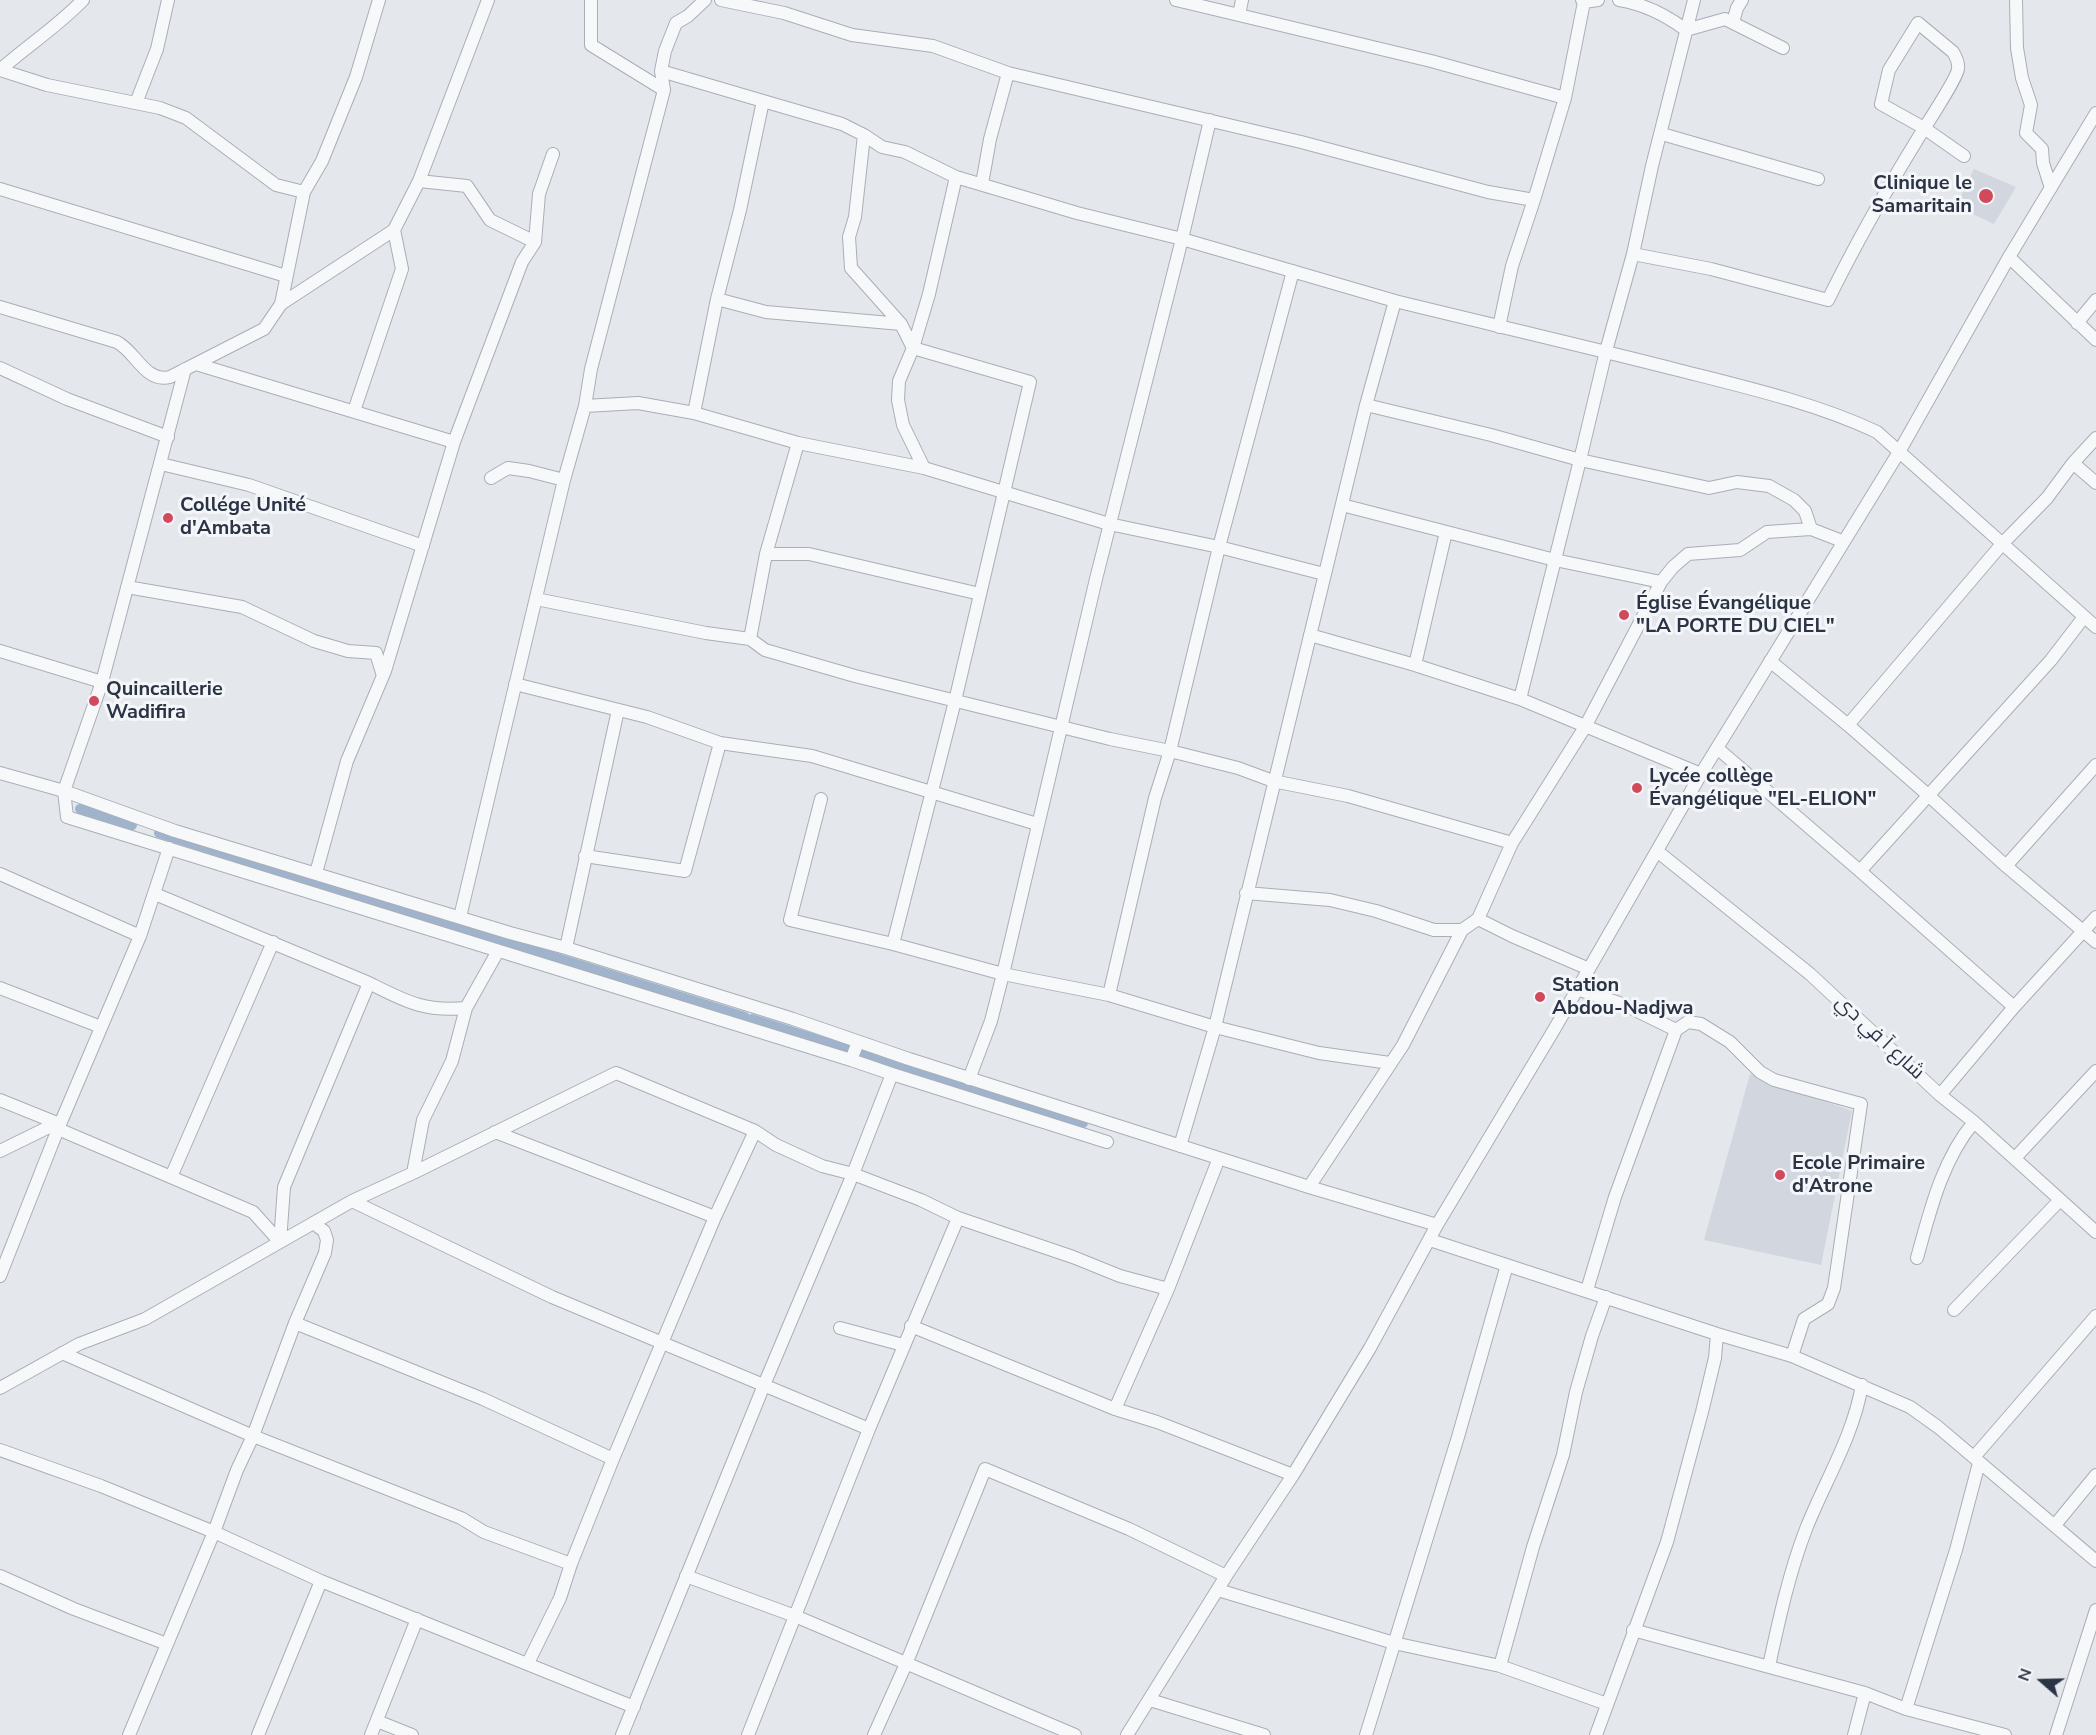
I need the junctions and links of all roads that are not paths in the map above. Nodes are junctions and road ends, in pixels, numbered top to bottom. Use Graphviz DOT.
graph roads {
  1 [pos="83,0"];
  2 [pos="168,0"];
  3 [pos="379,0"];
  4 [pos="488,0"];
  5 [pos="591,0"];
  6 [pos="705,0"];
  7 [pos="721,0"];
  8 [pos="1176,0"];
  9 [pos="1242,0"];
  10 [pos="1598,0"];
  11 [pos="1619,0"];
  12 [pos="1694,0"];
  13 [pos="1742,0"];
  14 [pos="2016,0"];
  15 [pos="1583,1"];
  16 [pos="1239,15"];
  17 [pos="1733,22"];
  18 [pos="1686,30"];
  19 [pos="1783,48"];
  20 [pos="661,71"];
  21 [pos="1008,73"];
  22 [pos="664,90"];
  23 [pos="1565,98"];
  24 [pos="763,101"];
  25 [pos="136,103"];
  26 [pos="2096,113"];
  27 [pos="1210,120"];
  28 [pos="1924,128"];
  29 [pos="1662,134"];
  30 [pos="864,135"];
  31 [pos="553,154"];
  32 [pos="1964,156"];
  33 [pos="956,177"];
  34 [pos="1818,179"];
  35 [pos="419,181"];
  36 [pos="982,184"];
  37 [pos="2051,188"];
  38 [pos="0,189"];
  39 [pos="304,192"];
  40 [pos="1534,200"];
  41 [pos="394,230"];
  42 [pos="1182,239"];
  43 [pos="535,242"];
  44 [pos="1633,254"];
  45 [pos="2010,257"];
  46 [pos="1293,271"];
  47 [pos="286,276"];
  48 [pos="717,299"];
  49 [pos="2096,300"];
  50 [pos="1395,301"];
  51 [pos="281,304"];
  52 [pos="0,307"];
  53 [pos="2076,323"];
  54 [pos="901,324"];
  55 [pos="1499,327"];
  56 [pos="2096,340"];
  57 [pos="913,348"];
  58 [pos="1606,351"];
  59 [pos="191,367"];
  60 [pos="0,368"];
  61 [pos="1366,405"];
  62 [pos="585,406"];
  63 [pos="354,411"];
  64 [pos="694,413"];
  65 [pos="168,437"];
  66 [pos="2096,438"];
  67 [pos="454,442"];
  68 [pos="798,443"];
  69 [pos="1899,452"];
  70 [pos="1581,460"];
  71 [pos="2073,463"];
  72 [pos="161,464"];
  73 [pos="924,468"];
  74 [pos="491,478"];
  75 [pos="564,480"];
  76 [pos="2096,483"];
  77 [pos="1004,491"];
  78 [pos="1341,505"];
  79 [pos="1109,524"];
  80 [pos="1811,529"];
  81 [pos="1446,532"];
  82 [pos="1842,541"];
  83 [pos="2002,544"];
  84 [pos="423,546"];
  85 [pos="1219,547"];
  86 [pos="766,554"];
  87 [pos="1555,560"];
  88 [pos="1324,574"];
  89 [pos="1661,582"];
  90 [pos="128,587"];
  91 [pos="980,594"];
  92 [pos="536,599"];
  93 [pos="2084,617"];
  94 [pos="2096,627"];
  95 [pos="1310,635"];
  96 [pos="750,639"];
  97 [pos="0,651"];
  98 [pos="1770,661"];
  99 [pos="1415,665"];
  100 [pos="383,676"];
  101 [pos="102,682"];
  102 [pos="515,684"];
  103 [pos="1520,699"];
  104 [pos="955,701"];
  105 [pos="618,710"];
  106 [pos="1848,725"];
  107 [pos="1061,727"];
  108 [pos="1585,727"];
  109 [pos="720,743"];
  110 [pos="1717,748"];
  111 [pos="1170,751"];
  112 [pos="2096,765"];
  113 [pos="0,773"];
  114 [pos="1701,774"];
  115 [pos="1273,781"];
  116 [pos="64,791"];
  117 [pos="931,793"];
  118 [pos="1928,795"];
  119 [pos="821,799"];
  120 [pos="1037,824"];
  121 [pos="1512,843"];
  122 [pos="169,848"];
  123 [pos="1657,851"];
  124 [pos="585,856"];
  125 [pos="2006,866"];
  126 [pos="1860,871"];
  127 [pos="316,873"];
  128 [pos="0,874"];
  129 [pos="1246,893"];
  130 [pos="155,894"];
  131 [pos="460,917"];
  132 [pos="2096,917"];
  133 [pos="1478,919"];
  134 [pos="1462,930"];
  135 [pos="2084,932"];
  136 [pos="140,936"];
  137 [pos="273,942"];
  138 [pos="2096,942"];
  139 [pos="893,944"];
  140 [pos="566,948"];
  141 [pos="498,951"];
  142 [pos="1589,969"];
  143 [pos="1003,974"];
  144 [pos="369,983"];
  145 [pos="0,988"];
  146 [pos="1577,989"];
  147 [pos="1109,995"];
  148 [pos="2014,1007"];
  149 [pos="466,1008"];
  150 [pos="101,1027"];
  151 [pos="1215,1027"];
  152 [pos="1676,1030"];
  153 [pos="858,1042"];
  154 [pos="851,1060"];
  155 [pos="1390,1064"];
  156 [pos="2096,1071"];
  157 [pos="892,1074"];
  158 [pos="969,1078"];
  159 [pos="1940,1095"];
  160 [pos="0,1101"];
  161 [pos="1974,1122"];
  162 [pos="58,1126"];
  163 [pos="755,1131"];
  164 [pos="495,1132"];
  165 [pos="1107,1142"];
  166 [pos="1180,1146"];
  167 [pos="0,1151"];
  168 [pos="1219,1158"];
  169 [pos="2015,1158"];
  170 [pos="413,1173"];
  171 [pos="854,1174"];
  172 [pos="171,1177"];
  173 [pos="1309,1187"];
  174 [pos="2060,1200"];
  175 [pos="352,1201"];
  176 [pos="715,1217"];
  177 [pos="958,1218"];
  178 [pos="313,1222"];
  179 [pos="1437,1225"];
  180 [pos="2096,1232"];
  181 [pos="1430,1240"];
  182 [pos="280,1242"];
  183 [pos="1917,1258"];
  184 [pos="4,1260"];
  185 [pos="1508,1265"];
  186 [pos="0,1276"];
  187 [pos="1168,1289"];
  188 [pos="1587,1290"];
  189 [pos="1606,1297"];
  190 [pos="1954,1310"];
  191 [pos="2096,1316"];
  192 [pos="295,1323"];
  193 [pos="912,1326"];
  194 [pos="840,1328"];
  195 [pos="1717,1334"];
  196 [pos="661,1344"];
  197 [pos="903,1345"];
  198 [pos="62,1353"];
  199 [pos="1792,1356"];
  200 [pos="764,1385"];
  201 [pos="1862,1385"];
  202 [pos="0,1388"];
  203 [pos="1115,1409"];
  204 [pos="869,1429"];
  205 [pos="253,1436"];
  206 [pos="0,1450"];
  207 [pos="613,1459"];
  208 [pos="1976,1460"];
  209 [pos="1293,1475"];
  210 [pos="2096,1475"];
  211 [pos="2055,1525"];
  212 [pos="214,1532"];
  213 [pos="2096,1561"];
  214 [pos="571,1564"];
  215 [pos="0,1576"];
  216 [pos="686,1576"];
  217 [pos="1226,1576"];
  218 [pos="321,1581"];
  219 [pos="1218,1590"];
  220 [pos="2096,1610"];
  221 [pos="795,1616"];
  222 [pos="417,1619"];
  223 [pos="1633,1630"];
  224 [pos="1394,1643"];
  225 [pos="167,1644"];
  226 [pos="528,1663"];
  227 [pos="906,1664"];
  228 [pos="1500,1666"];
  229 [pos="1769,1666"];
  230 [pos="1865,1693"];
  231 [pos="1150,1700"];
  232 [pos="1607,1704"];
  233 [pos="634,1707"];
  234 [pos="1906,1709"];
  235 [pos="377,1721"];
  236 [pos="129,1735"];
  237 [pos="258,1735"];
  238 [pos="371,1735"];
  239 [pos="412,1735"];
  240 [pos="622,1735"];
  241 [pos="748,1735"];
  242 [pos="874,1735"];
  243 [pos="1075,1735"];
  244 [pos="1127,1735"];
  245 [pos="1264,1735"];
  246 [pos="1366,1735"];
  247 [pos="1596,1735"];
  248 [pos="1854,1735"];
  249 [pos="2005,1735"];
  250 [pos="2056,1735"];
  1 -- 25 [label="street"];
  2 -- 25 [label="street"];
  3 -- 39 [label="street"];
  4 -- 35 [label="street"];
  5 -- 22 [label="street"];
  6 -- 20 [label="street"];
  7 -- 21 [label="street"];
  8 -- 16 [label="street"];
  9 -- 16 [label="street"];
  10 -- 15 [label="street"];
  11 -- 18 [label="street"];
  12 -- 18 [label="street"];
  13 -- 17 [label="street"];
  14 -- 37 [label="street"];
  15 -- 23 [label="street"];
  16 -- 23 [label="street"];
  17 -- 18 [label="street"];
  17 -- 19 [label="street"];
  18 -- 29 [label="street"];
  20 -- 22 [label="street"];
  20 -- 24 [label="street"];
  21 -- 27 [label="street"];
  21 -- 36 [label="street"];
  22 -- 62 [label="street"];
  23 -- 40 [label="street"];
  24 -- 30 [label="street"];
  24 -- 48 [label="street"];
  25 -- 39 [label="street"];
  26 -- 37 [label="street"];
  27 -- 40 [label="street"];
  27 -- 42 [label="street"];
  28 -- 28 [label="street"];
  28 -- 32 [label="street"];
  28 -- 44 [label="street"];
  29 -- 34 [label="street"];
  29 -- 44 [label="street"];
  30 -- 33 [label="street"];
  30 -- 54 [label="street"];
  31 -- 43 [label="street"];
  33 -- 36 [label="street"];
  33 -- 57 [label="street"];
  35 -- 41 [label="street"];
  35 -- 43 [label="street"];
  36 -- 42 [label="street"];
  37 -- 45 [label="street"];
  38 -- 47 [label="street"];
  39 -- 47 [label="street"];
  40 -- 55 [label="street"];
  41 -- 51 [label="street"];
  41 -- 63 [label="street"];
  42 -- 46 [label="street"];
  42 -- 79 [label="street"];
  43 -- 67 [label="street"];
  44 -- 58 [label="street"];
  45 -- 53 [label="street"];
  45 -- 69 [label="street"];
  46 -- 50 [label="street"];
  46 -- 85 [label="street"];
  47 -- 51 [label="street"];
  48 -- 54 [label="street"];
  48 -- 64 [label="street"];
  49 -- 53 [label="street"];
  50 -- 55 [label="street"];
  50 -- 61 [label="street"];
  51 -- 59 [label="street"];
  52 -- 59 [label="street"];
  53 -- 56 [label="street"];
  54 -- 57 [label="street"];
  55 -- 58 [label="street"];
  57 -- 73 [label="street"];
  57 -- 77 [label="street"];
  58 -- 69 [label="street"];
  58 -- 70 [label="street"];
  59 -- 63 [label="street"];
  59 -- 65 [label="street"];
  60 -- 65 [label="street"];
  61 -- 70 [label="street"];
  61 -- 78 [label="street"];
  62 -- 64 [label="street"];
  62 -- 75 [label="street"];
  63 -- 67 [label="street"];
  64 -- 68 [label="street"];
  65 -- 72 [label="street"];
  66 -- 71 [label="street"];
  67 -- 84 [label="street"];
  68 -- 73 [label="street"];
  68 -- 86 [label="street"];
  69 -- 82 [label="street"];
  69 -- 83 [label="street"];
  70 -- 80 [label="street"];
  70 -- 87 [label="street"];
  71 -- 76 [label="street"];
  71 -- 83 [label="street"];
  72 -- 84 [label="street"];
  72 -- 90 [label="street"];
  73 -- 77 [label="street"];
  74 -- 75 [label="street"];
  75 -- 92 [label="street"];
  77 -- 79 [label="street"];
  77 -- 91 [label="street"];
  78 -- 81 [label="street"];
  78 -- 88 [label="street"];
  79 -- 85 [label="street"];
  79 -- 107 [label="street"];
  80 -- 82 [label="street"];
  80 -- 89 [label="street"];
  81 -- 87 [label="street"];
  81 -- 99 [label="street"];
  82 -- 98 [label="street"];
  83 -- 93 [label="street"];
  83 -- 106 [label="street"];
  84 -- 100 [label="street"];
  85 -- 88 [label="street"];
  85 -- 111 [label="street"];
  86 -- 91 [label="street"];
  86 -- 96 [label="street"];
  87 -- 89 [label="street"];
  87 -- 103 [label="street"];
  88 -- 95 [label="street"];
  89 -- 108 [label="street"];
  90 -- 100 [label="street"];
  90 -- 101 [label="street"];
  91 -- 104 [label="street"];
  92 -- 96 [label="street"];
  92 -- 102 [label="street"];
  93 -- 94 [label="street"];
  93 -- 118 [label="street"];
  95 -- 99 [label="street"];
  95 -- 115 [label="street"];
  96 -- 104 [label="street"];
  97 -- 101 [label="street"];
  98 -- 106 [label="street"];
  98 -- 110 [label="street"];
  99 -- 103 [label="street"];
  100 -- 127 [label="street"];
  101 -- 116 [label="street"];
  102 -- 105 [label="street"];
  102 -- 131 [label="street"];
  103 -- 108 [label="street"];
  104 -- 107 [label="street"];
  104 -- 117 [label="street"];
  105 -- 109 [label="street"];
  105 -- 124 [label="street"];
  106 -- 118 [label="street"];
  107 -- 111 [label="street"];
  107 -- 120 [label="street"];
  108 -- 114 [label="street"];
  108 -- 121 [label="street"];
  109 -- 117 [label="street"];
  109 -- 124 [label="street"];
  110 -- 114 [label="street"];
  110 -- 126 [label="street"];
  111 -- 115 [label="street"];
  111 -- 147 [label="street"];
  112 -- 125 [label="street"];
  113 -- 116 [label="street"];
  114 -- 123 [label="street"];
  115 -- 121 [label="street"];
  115 -- 129 [label="street"];
  116 -- 122 [label="street"];
  116 -- 127 [label="street"];
  117 -- 120 [label="street"];
  117 -- 139 [label="street"];
  118 -- 125 [label="street"];
  118 -- 126 [label="street"];
  119 -- 139 [label="street"];
  120 -- 143 [label="street"];
  121 -- 133 [label="street"];
  122 -- 130 [label="street"];
  122 -- 141 [label="street"];
  123 -- 142 [label="street"];
  123 -- 159 [label="street, شارع آ في دي"];
  124 -- 140 [label="street"];
  125 -- 135 [label="street"];
  126 -- 148 [label="street"];
  127 -- 131 [label="street"];
  128 -- 136 [label="street"];
  129 -- 134 [label="street"];
  129 -- 151 [label="street"];
  130 -- 136 [label="street"];
  130 -- 137 [label="street"];
  131 -- 140 [label="street"];
  132 -- 135 [label="street"];
  133 -- 134 [label="street"];
  133 -- 142 [label="street"];
  134 -- 155 [label="street"];
  135 -- 138 [label="street"];
  135 -- 148 [label="street"];
  136 -- 150 [label="street"];
  137 -- 144 [label="street"];
  137 -- 172 [label="street"];
  139 -- 143 [label="street"];
  140 -- 153 [label="street"];
  141 -- 149 [label="street"];
  141 -- 154 [label="street"];
  142 -- 146 [label="street"];
  143 -- 147 [label="street"];
  143 -- 158 [label="street"];
  144 -- 149 [label="street"];
  144 -- 182 [label="street"];
  145 -- 150 [label="street"];
  146 -- 152 [label="street"];
  146 -- 179 [label="street"];
  147 -- 151 [label="street"];
  148 -- 159 [label="street"];
  149 -- 170 [label="street"];
  150 -- 162 [label="street"];
  151 -- 155 [label="street"];
  151 -- 166 [label="street"];
  152 -- 188 [label="street"];
  152 -- 199 [label="street"];
  153 -- 154 [label="street"];
  153 -- 158 [label="street"];
  154 -- 157 [label="street"];
  155 -- 173 [label="street"];
  156 -- 169 [label="street"];
  157 -- 165 [label="street"];
  157 -- 171 [label="street"];
  158 -- 166 [label="street"];
  159 -- 161 [label="street, شارع آ في دي"];
  160 -- 162 [label="street"];
  161 -- 169 [label="street, شارع آ في دي"];
  161 -- 183 [label="street"];
  162 -- 167 [label="street"];
  162 -- 172 [label="street"];
  162 -- 184 [label="street"];
  163 -- 164 [label="street"];
  163 -- 171 [label="street"];
  163 -- 176 [label="street"];
  164 -- 170 [label="street"];
  164 -- 176 [label="street"];
  166 -- 168 [label="street"];
  168 -- 173 [label="street"];
  168 -- 187 [label="street"];
  169 -- 174 [label="street, شارع آ في دي"];
  170 -- 175 [label="street"];
  171 -- 177 [label="street"];
  171 -- 200 [label="street"];
  172 -- 182 [label="street"];
  173 -- 179 [label="street"];
  174 -- 180 [label="street, شارع آ في دي"];
  174 -- 190 [label="street"];
  175 -- 178 [label="street"];
  175 -- 196 [label="street"];
  176 -- 196 [label="street"];
  177 -- 187 [label="street"];
  177 -- 193 [label="street"];
  178 -- 182 [label="street"];
  178 -- 192 [label="street"];
  179 -- 181 [label="street"];
  181 -- 185 [label="street"];
  181 -- 209 [label="street"];
  182 -- 198 [label="street"];
  184 -- 186 [label="street"];
  185 -- 188 [label="street"];
  185 -- 224 [label="street"];
  187 -- 203 [label="street"];
  188 -- 189 [label="street"];
  189 -- 195 [label="street"];
  189 -- 228 [label="street"];
  191 -- 208 [label="street"];
  192 -- 205 [label="street"];
  192 -- 207 [label="street"];
  193 -- 197 [label="street"];
  193 -- 203 [label="street"];
  194 -- 197 [label="street"];
  195 -- 199 [label="street"];
  195 -- 223 [label="street"];
  196 -- 200 [label="street"];
  196 -- 207 [label="street"];
  197 -- 204 [label="street"];
  198 -- 202 [label="street"];
  198 -- 205 [label="street"];
  199 -- 201 [label="street"];
  200 -- 204 [label="street"];
  200 -- 216 [label="street"];
  201 -- 208 [label="street"];
  201 -- 229 [label="street"];
  203 -- 209 [label="street"];
  204 -- 221 [label="street"];
  205 -- 212 [label="street"];
  205 -- 214 [label="street"];
  206 -- 212 [label="street"];
  207 -- 214 [label="street"];
  208 -- 211 [label="street"];
  208 -- 234 [label="street"];
  209 -- 217 [label="street"];
  210 -- 211 [label="street"];
  211 -- 213 [label="street"];
  212 -- 218 [label="street"];
  212 -- 225 [label="street"];
  214 -- 226 [label="street"];
  215 -- 225 [label="street"];
  216 -- 221 [label="street"];
  216 -- 233 [label="street"];
  217 -- 219 [label="street"];
  217 -- 227 [label="street"];
  218 -- 222 [label="street"];
  218 -- 237 [label="street"];
  219 -- 224 [label="street"];
  219 -- 231 [label="street"];
  220 -- 250 [label="street"];
  221 -- 227 [label="street"];
  221 -- 241 [label="street"];
  222 -- 226 [label="street"];
  222 -- 235 [label="street"];
  223 -- 229 [label="street"];
  223 -- 232 [label="street"];
  224 -- 228 [label="street"];
  224 -- 246 [label="street"];
  225 -- 236 [label="street"];
  226 -- 233 [label="street"];
  227 -- 242 [label="street"];
  227 -- 243 [label="street"];
  228 -- 232 [label="street"];
  229 -- 230 [label="street"];
  230 -- 234 [label="street"];
  230 -- 248 [label="street"];
  231 -- 244 [label="street"];
  231 -- 245 [label="street"];
  232 -- 247 [label="street"];
  233 -- 240 [label="street"];
  234 -- 249 [label="street"];
  235 -- 238 [label="street"];
  235 -- 239 [label="street"];
}
